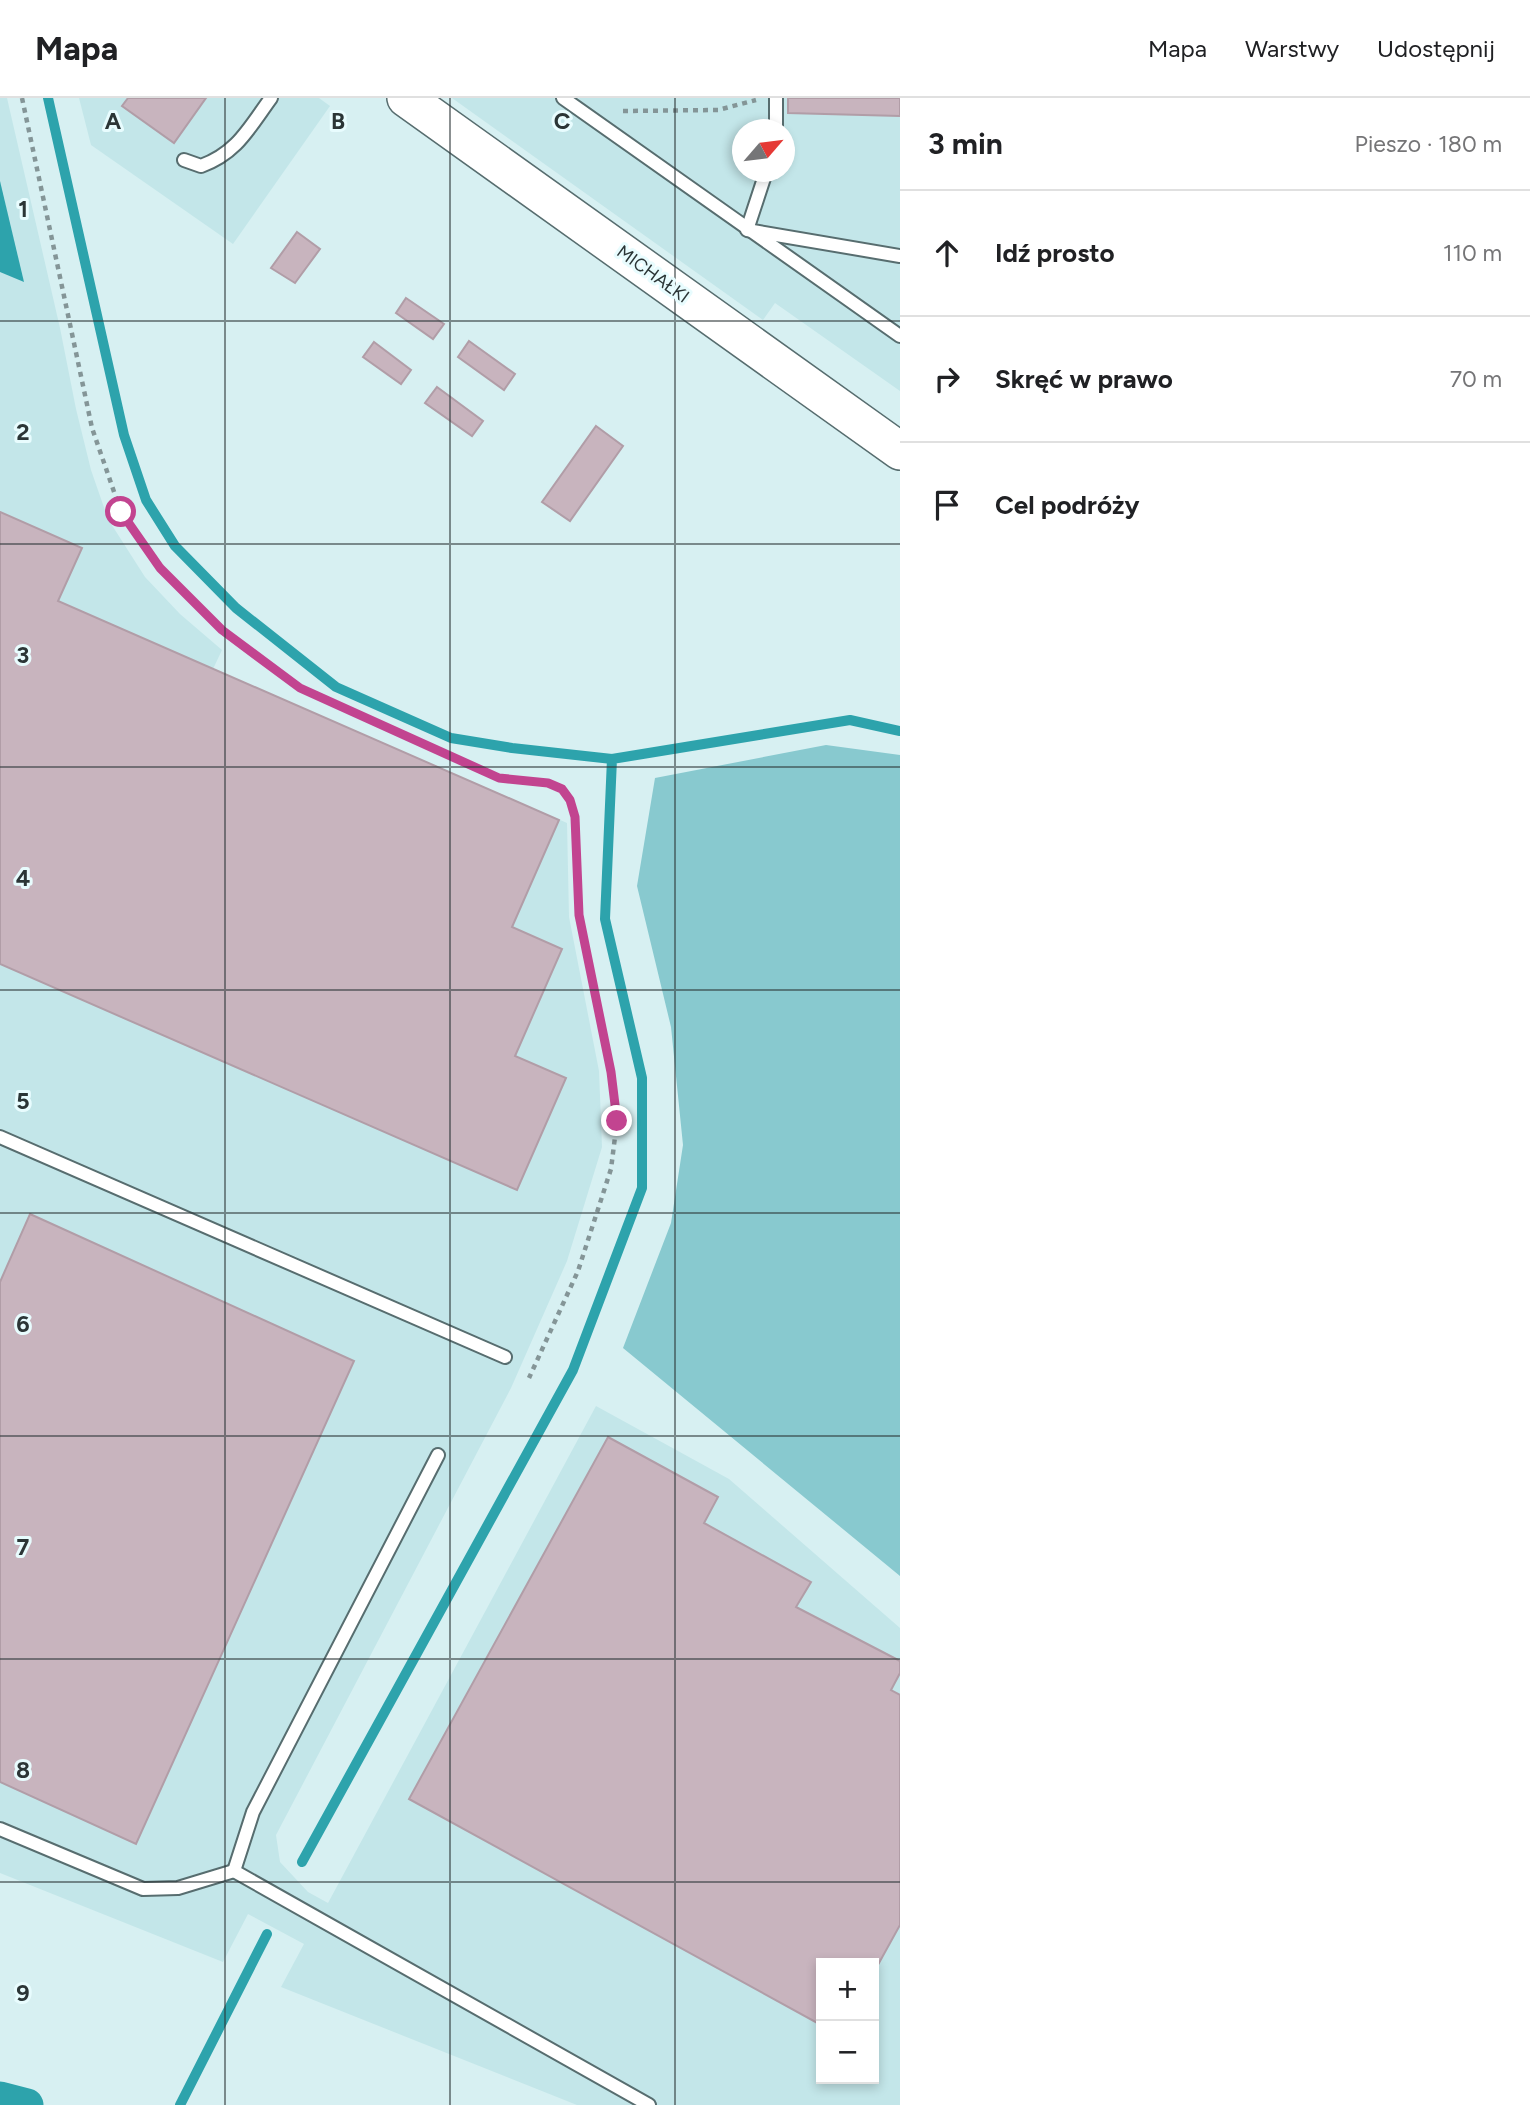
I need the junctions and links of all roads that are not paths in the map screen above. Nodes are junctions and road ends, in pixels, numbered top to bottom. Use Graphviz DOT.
graph roads {
  1 [pos="271,98"];
  2 [pos="406,98"];
  3 [pos="563,98"];
  4 [pos="776,98"];
  5 [pos="776,119"];
  6 [pos="184,160"];
  7 [pos="763,182"];
  8 [pos="747,230"];
  9 [pos="900,256"];
  10 [pos="900,336"];
  11 [pos="900,451"];
  12 [pos="0,1137"];
  13 [pos="505,1357"];
  14 [pos="438,1455"];
  15 [pos="0,1829"];
  16 [pos="234,1871"];
  17 [pos="649,2105"];
  1 -- 6 [label="lane"];
  2 -- 11 [label="street, MICHAŁKI"];
  3 -- 8 [label="lane"];
  4 -- 5 [label="lane"];
  7 -- 8 [label="lane"];
  8 -- 9 [label="lane"];
  8 -- 10 [label="lane"];
  12 -- 13 [label="lane"];
  14 -- 16 [label="lane"];
  15 -- 16 [label="lane"];
  16 -- 17 [label="lane"];
}
